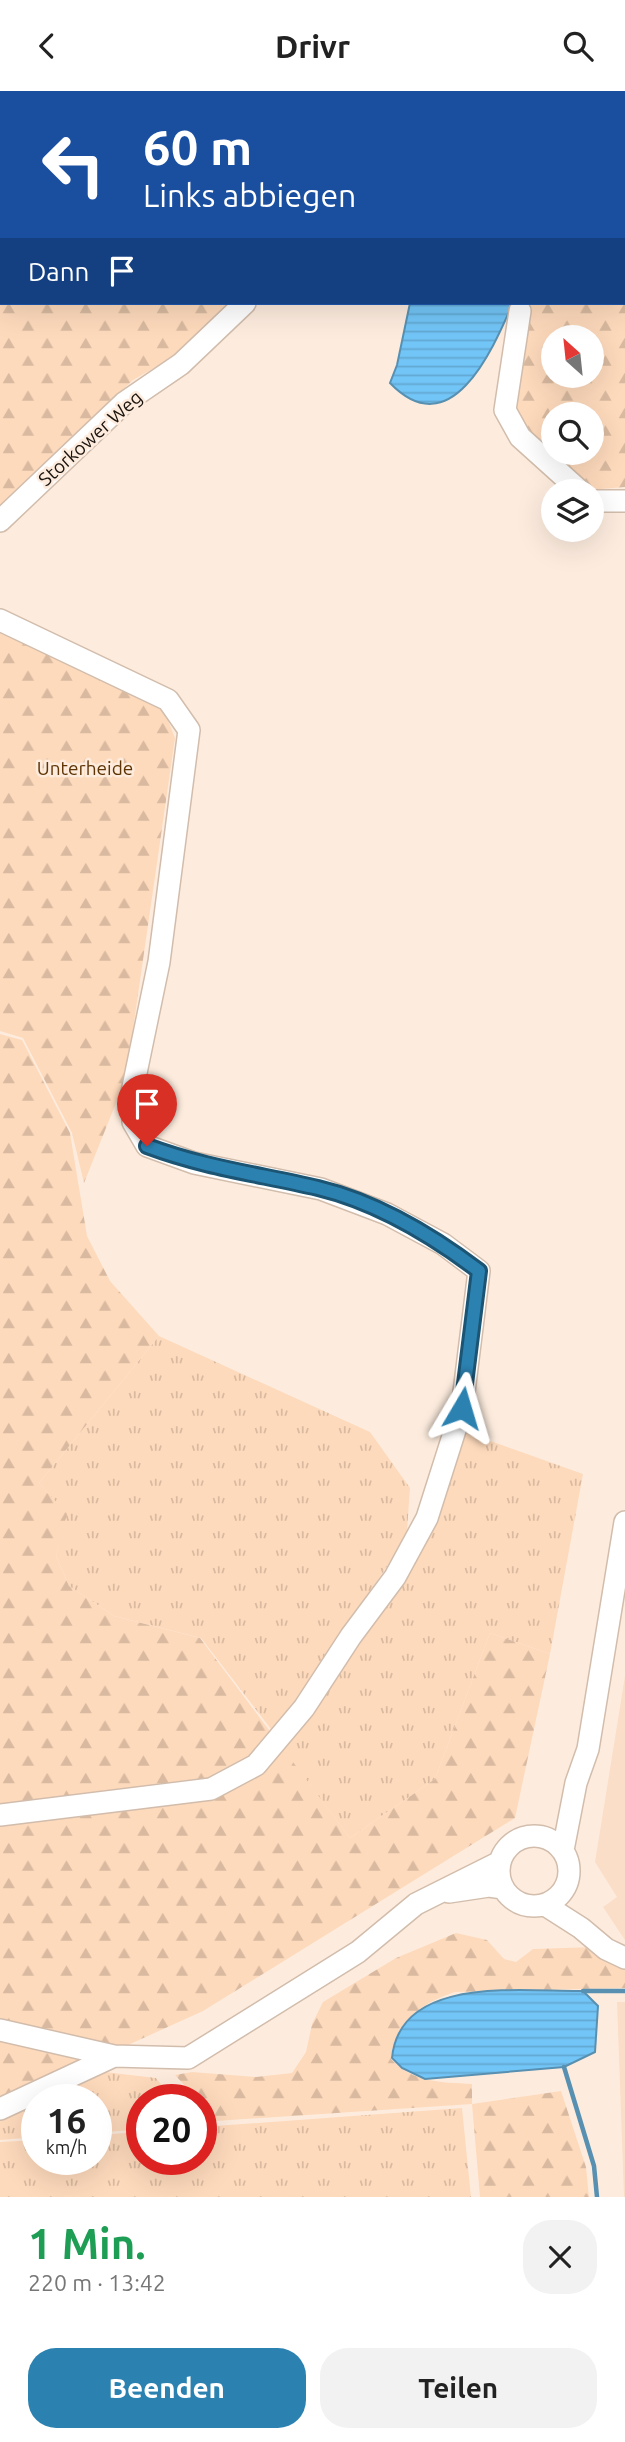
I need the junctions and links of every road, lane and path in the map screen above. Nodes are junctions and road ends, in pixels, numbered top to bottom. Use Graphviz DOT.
graph roads {
  1 [pos="243,305"];
  2 [pos="520,311"];
  3 [pos="567,479"];
  4 [pos="625,501"];
  5 [pos="604,502"];
  6 [pos="0,521"];
  7 [pos="0,620"];
  8 [pos="625,1522"];
  9 [pos="576,1783"];
  10 [pos="0,1815"];
  11 [pos="536,1835"];
  12 [pos="563,1850"];
  13 [pos="500,1862"];
  14 [pos="566,1887"];
  15 [pos="503,1888"];
  16 [pos="437,1894"];
  17 [pos="545,1905"];
  18 [pos="581,1928"];
  19 [pos="625,1958"];
  20 [pos="0,2030"];
  21 [pos="114,2056"];
  22 [pos="0,2109"];
  1 -- 6 [label="lane, Storkower Weg"];
  2 -- 3 [label="lane"];
  4 -- 5 [label="lane"];
  7 -- 10 [label="lane"];
  8 -- 9 [label="lane"];
  9 -- 11 [label="lane"];
  9 -- 12 [label="lane"];
  11 -- 12 [label="lane"];
  11 -- 13 [label="lane"];
  12 -- 14 [label="lane"];
  13 -- 15 [label="lane"];
  13 -- 16 [label="lane"];
  14 -- 17 [label="lane"];
  14 -- 18 [label="lane"];
  15 -- 16 [label="lane"];
  15 -- 17 [label="lane"];
  16 -- 21 [label="lane"];
  17 -- 18 [label="lane"];
  18 -- 19 [label="lane"];
  20 -- 21 [label="lane"];
  21 -- 22 [label="lane"];
}
